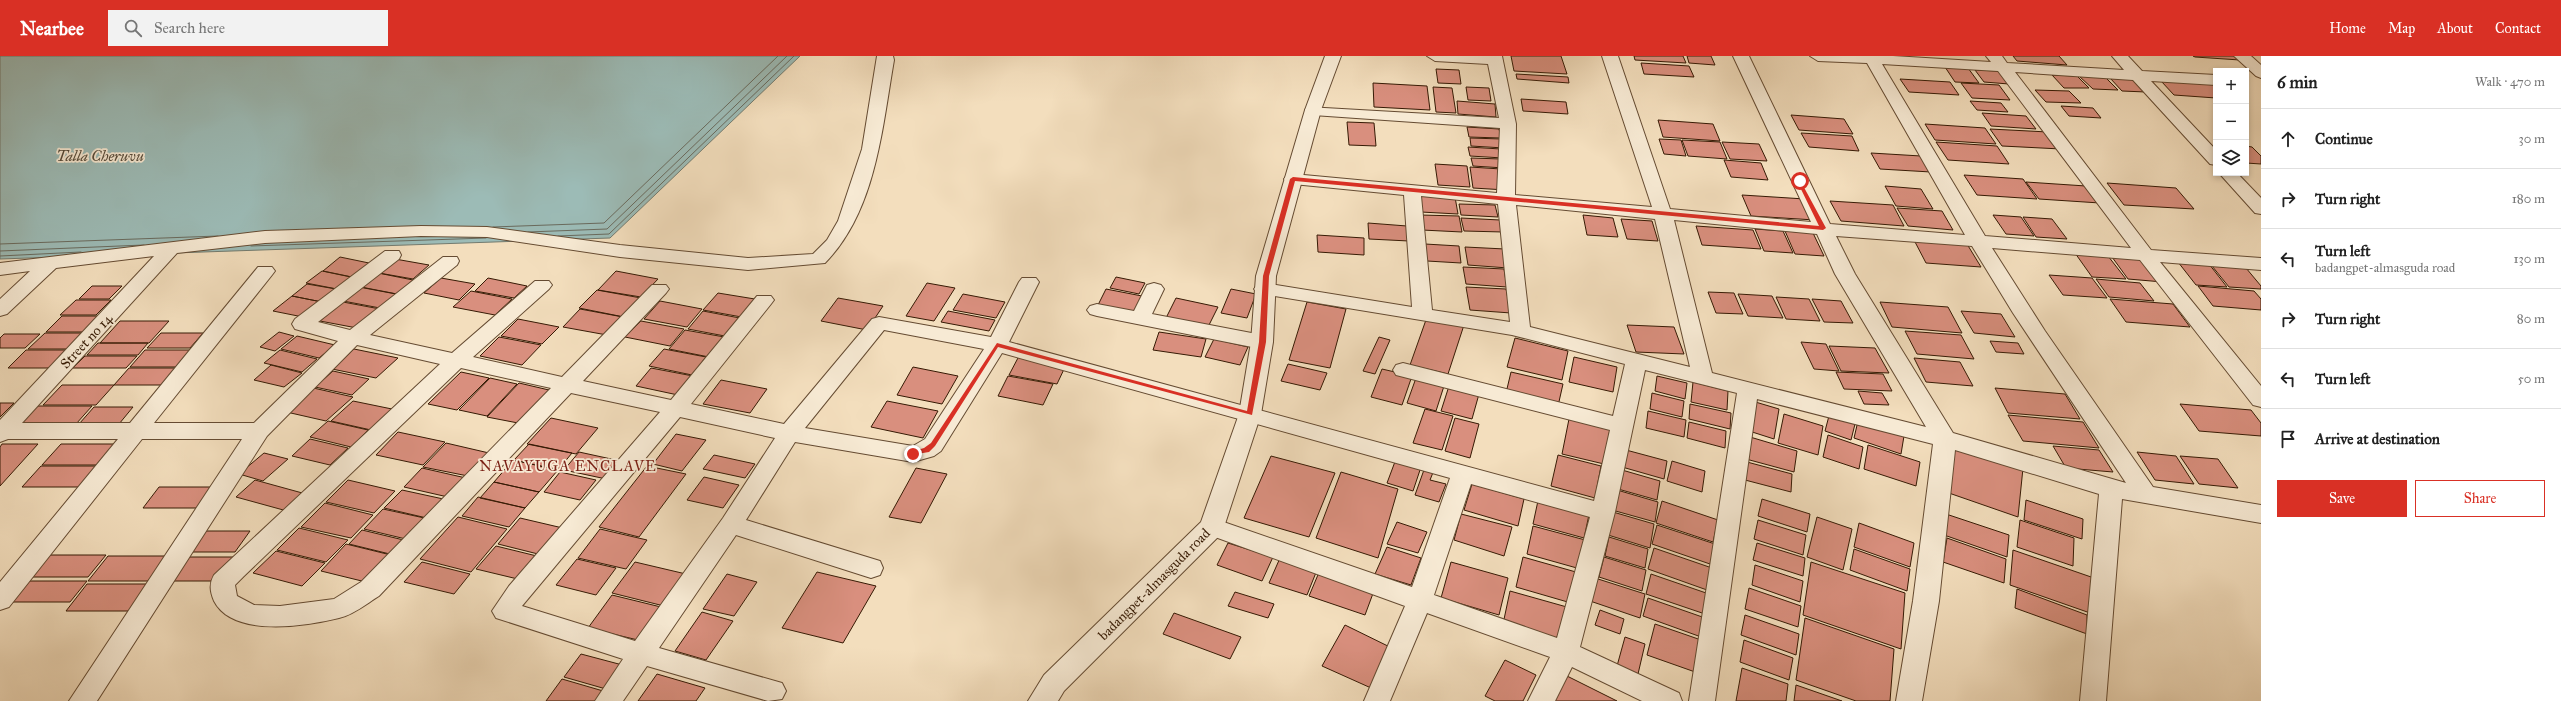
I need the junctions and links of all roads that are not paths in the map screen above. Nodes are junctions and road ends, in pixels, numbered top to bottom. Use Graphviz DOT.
graph roads {
  1 [pos="885,56"];
  2 [pos="1333,56"];
  3 [pos="1435,56"];
  4 [pos="1610,56"];
  5 [pos="1741,56"];
  6 [pos="1818,56"];
  7 [pos="2120,56"];
  8 [pos="2242,56"];
  9 [pos="1495,58"];
  10 [pos="1871,58"];
  11 [pos="1998,61"];
  12 [pos="2261,73"];
  13 [pos="2138,74"];
  14 [pos="2213,80"];
  15 [pos="2249,83"];
  16 [pos="2261,84"];
  17 [pos="1313,110"];
  18 [pos="1508,124"];
  19 [pos="2213,157"];
  20 [pos="2231,176"];
  21 [pos="1293,179"];
  22 [pos="1412,191"];
  23 [pos="1506,199"];
  24 [pos="2261,209"];
  25 [pos="1663,214"];
  26 [pos="1823,228"];
  27 [pos="1978,240"];
  28 [pos="171,249"];
  29 [pos="392,254"];
  30 [pos="2144,254"];
  31 [pos="450,261"];
  32 [pos="50,263"];
  33 [pos="2261,264"];
  34 [pos="0,269"];
  35 [pos="265,271"];
  36 [pos="1029,282"];
  37 [pos="542,285"];
  38 [pos="659,289"];
  39 [pos="1154,289"];
  40 [pos="1264,289"];
  41 [pos="764,300"];
  42 [pos="0,310"];
  43 [pos="1097,310"];
  44 [pos="1422,314"];
  45 [pos="1140,318"];
  46 [pos="1521,332"];
  47 [pos="353,338"];
  48 [pos="1262,342"];
  49 [pos="997,345"];
  50 [pos="457,360"];
  51 [pos="1636,361"];
  52 [pos="1403,370"];
  53 [pos="1703,378"];
  54 [pos="568,385"];
  55 [pos="1748,389"];
  56 [pos="2261,400"];
  57 [pos="675,409"];
  58 [pos="1250,414"];
  59 [pos="1623,426"];
  60 [pos="138,431"];
  61 [pos="259,431"];
  62 [pos="1,432"];
  63 [pos="789,433"];
  64 [pos="1945,439"];
  65 [pos="1463,472"];
  66 [pos="2111,489"];
  67 [pos="2146,495"];
  68 [pos="1602,512"];
  69 [pos="2261,514"];
  70 [pos="731,524"];
  71 [pos="1212,527"];
  72 [pos="871,568"];
  73 [pos="0,600"];
  74 [pos="1420,601"];
  75 [pos="1566,652"];
  76 [pos="642,654"];
  77 [pos="773,691"];
  78 [pos="82,701"];
  79 [pos="608,701"];
  80 [pos="1042,701"];
  81 [pos="1376,701"];
  82 [pos="1541,701"];
  83 [pos="1669,701"];
  84 [pos="1702,701"];
  85 [pos="1910,701"];
  86 [pos="2093,701"];
  1 -- 28 [label="street"];
  2 -- 17 [label="street, badangpet-almasguda road"];
  3 -- 9 [label="street"];
  4 -- 25 [label="street"];
  5 -- 26 [label="street"];
  6 -- 10 [label="street"];
  7 -- 13 [label="street"];
  8 -- 12 [label="street"];
  9 -- 18 [label="street"];
  10 -- 11 [label="street"];
  10 -- 27 [label="street"];
  11 -- 13 [label="street"];
  11 -- 30 [label="street"];
  13 -- 14 [label="street"];
  13 -- 19 [label="street"];
  15 -- 16 [label="street"];
  17 -- 18 [label="street"];
  17 -- 21 [label="street, badangpet-almasguda road"];
  18 -- 23 [label="street"];
  20 -- 24 [label="street"];
  21 -- 22 [label="street"];
  21 -- 40 [label="street, badangpet-almasguda road"];
  22 -- 23 [label="street"];
  22 -- 44 [label="street"];
  23 -- 25 [label="street"];
  23 -- 46 [label="street"];
  25 -- 26 [label="street"];
  25 -- 53 [label="street"];
  26 -- 27 [label="street"];
  26 -- 64 [label="street"];
  27 -- 30 [label="street"];
  27 -- 67 [label="street"];
  28 -- 32 [label="street"];
  28 -- 62 [label="street, Street no 14"];
  29 -- 47 [label="street"];
  30 -- 33 [label="street"];
  30 -- 56 [label="street"];
  31 -- 47 [label="street"];
  32 -- 34 [label="street"];
  32 -- 42 [label="street"];
  35 -- 60 [label="street"];
  36 -- 49 [label="street"];
  37 -- 50 [label="street"];
  38 -- 54 [label="street"];
  39 -- 45 [label="street"];
  40 -- 44 [label="street"];
  40 -- 48 [label="street, badangpet-almasguda road"];
  41 -- 57 [label="street"];
  43 -- 45 [label="street"];
  44 -- 46 [label="street"];
  45 -- 48 [label="street"];
  46 -- 51 [label="street"];
  47 -- 50 [label="street"];
  47 -- 61 [label="street"];
  48 -- 58 [label="street, badangpet-almasguda road"];
  49 -- 58 [label="street"];
  49 -- 63 [label="street"];
  49 -- 63 [label="street"];
  50 -- 54 [label="street"];
  50 -- 54 [label="street"];
  51 -- 53 [label="street"];
  51 -- 59 [label="street"];
  52 -- 59 [label="street"];
  53 -- 55 [label="street"];
  54 -- 57 [label="street"];
  55 -- 64 [label="street"];
  55 -- 84 [label="street"];
  57 -- 63 [label="street"];
  57 -- 76 [label="street"];
  58 -- 65 [label="street"];
  58 -- 71 [label="street, badangpet-almasguda road"];
  59 -- 68 [label="street"];
  60 -- 61 [label="street"];
  60 -- 62 [label="street"];
  60 -- 73 [label="street"];
  61 -- 78 [label="street"];
  63 -- 70 [label="street"];
  64 -- 66 [label="street"];
  64 -- 85 [label="street"];
  65 -- 68 [label="street"];
  65 -- 74 [label="street"];
  66 -- 67 [label="street"];
  66 -- 86 [label="street"];
  67 -- 69 [label="street"];
  68 -- 75 [label="street"];
  70 -- 72 [label="street"];
  70 -- 76 [label="street"];
  71 -- 74 [label="street"];
  71 -- 80 [label="street, badangpet-almasguda road"];
  74 -- 75 [label="street"];
  74 -- 81 [label="street"];
  75 -- 82 [label="street"];
  75 -- 83 [label="street"];
  76 -- 77 [label="street"];
  76 -- 79 [label="street"];
}
